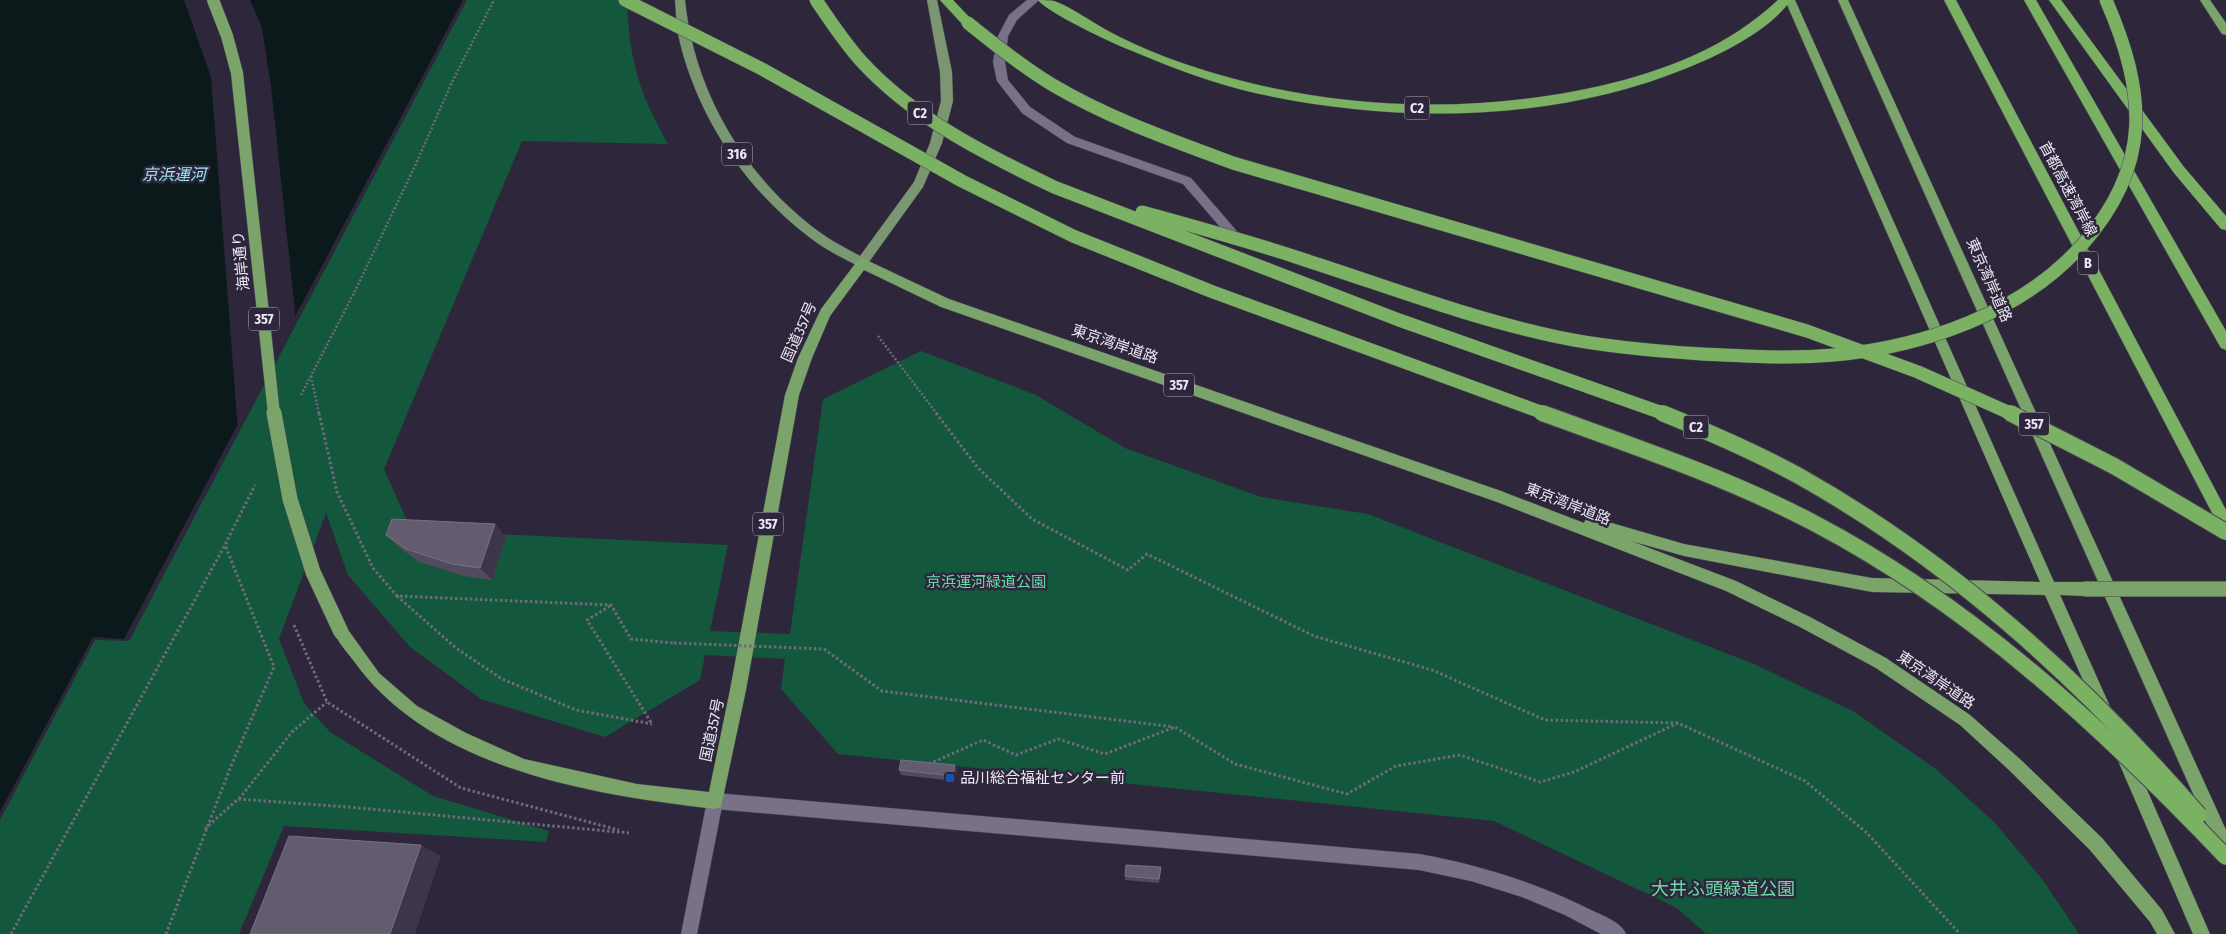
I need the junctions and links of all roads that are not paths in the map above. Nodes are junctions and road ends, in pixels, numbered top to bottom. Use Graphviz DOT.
graph roads {
  1 [pos="213,0"];
  2 [pos="625,0"];
  3 [pos="680,0"];
  4 [pos="816,0"];
  5 [pos="932,0"];
  6 [pos="946,0"];
  7 [pos="1034,0"];
  8 [pos="1044,0"];
  9 [pos="1785,0"];
  10 [pos="1790,0"];
  11 [pos="1843,0"];
  12 [pos="1950,0"];
  13 [pos="2030,0"];
  14 [pos="2055,0"];
  15 [pos="2106,0"];
  16 [pos="2205,2"];
  17 [pos="2226,31"];
  18 [pos="1054,187"];
  19 [pos="2226,225"];
  20 [pos="1237,238"];
  21 [pos="862,263"];
  22 [pos="2226,344"];
  23 [pos="1501,497"];
  24 [pos="2226,525"];
  25 [pos="2226,532"];
  26 [pos="2050,589"];
  27 [pos="2226,589"];
  28 [pos="715,801"];
  29 [pos="2226,849"];
  30 [pos="2226,857"];
  31 [pos="689,934"];
  32 [pos="1618,934"];
  33 [pos="2167,934"];
  34 [pos="2202,934"];
  1 -- 28 [label="highway, 海岸通り / 357, bridge"];
  2 -- 30 [label="highway, bridge"];
  3 -- 21 [label="main road, 316"];
  4 -- 18 [label="highway, C2, bridge"];
  5 -- 21 [label="main road"];
  6 -- 25 [label="highway, bridge"];
  7 -- 20 [label="street, bridge"];
  8 -- 9 [label="highway, C2"];
  10 -- 26 [label="highway"];
  11 -- 29 [label="highway, 東京湾岸道路 / 357"];
  12 -- 24 [label="highway, 首都高速湾岸線 / B"];
  13 -- 22 [label="highway"];
  14 -- 19 [label="highway"];
  15 -- 20 [label="highway, C2, bridge"];
  16 -- 17 [label="highway"];
  18 -- 20 [label="highway, C2, bridge"];
  18 -- 29 [label="highway, C2, bridge"];
  21 -- 23 [label="highway, 東京湾岸道路 / 357"];
  21 -- 28 [label="highway, 国道357号 / 357"];
  23 -- 26 [label="highway"];
  23 -- 33 [label="highway, 東京湾岸道路 / 357"];
  26 -- 27 [label="highway, bridge"];
  26 -- 34 [label="highway"];
  28 -- 31 [label="street"];
  28 -- 32 [label="street"];
}
